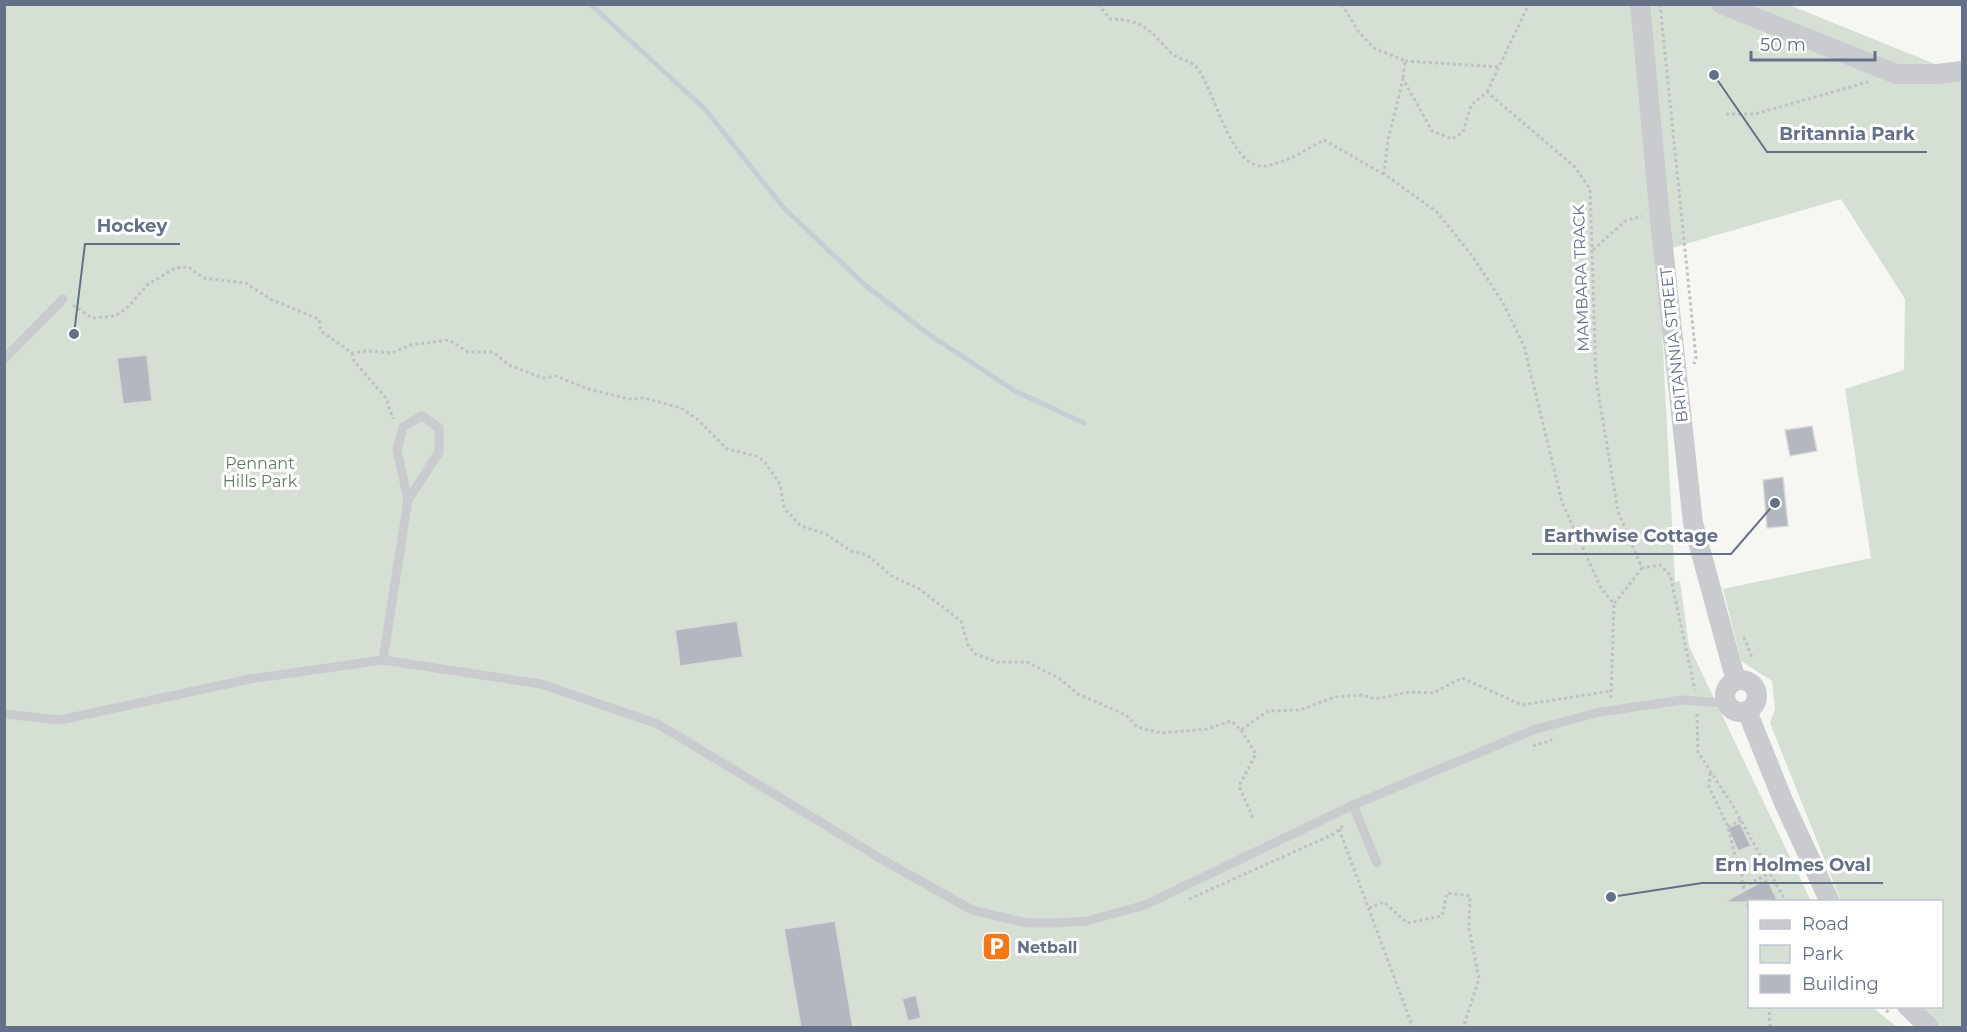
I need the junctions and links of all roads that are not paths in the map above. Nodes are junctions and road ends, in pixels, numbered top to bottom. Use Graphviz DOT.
graph roads {
  1 [pos="1640,4"];
  2 [pos="1721,4"];
  3 [pos="1962,71"];
  4 [pos="63,299"];
  5 [pos="4,359"];
  6 [pos="408,500"];
  7 [pos="383,660"];
  8 [pos="1736,681"];
  9 [pos="1726,703"];
  10 [pos="1747,711"];
  11 [pos="4,714"];
  12 [pos="1353,805"];
  13 [pos="1377,863"];
  14 [pos="1829,900"];
  15 [pos="1909,1008"];
  16 [pos="1930,1028"];
  1 -- 8 [label="street, BRITANNIA STREET"];
  2 -- 3 [label="street"];
  4 -- 5 [label="lane"];
  6 -- 6 [label="lane"];
  6 -- 7 [label="lane"];
  7 -- 11 [label="lane"];
  7 -- 12 [label="lane"];
  8 -- 9 [label="street"];
  8 -- 10 [label="street"];
  9 -- 10 [label="street"];
  9 -- 12 [label="lane"];
  10 -- 14 [label="street"];
  12 -- 13 [label="lane"];
  15 -- 16 [label="street"];
}
